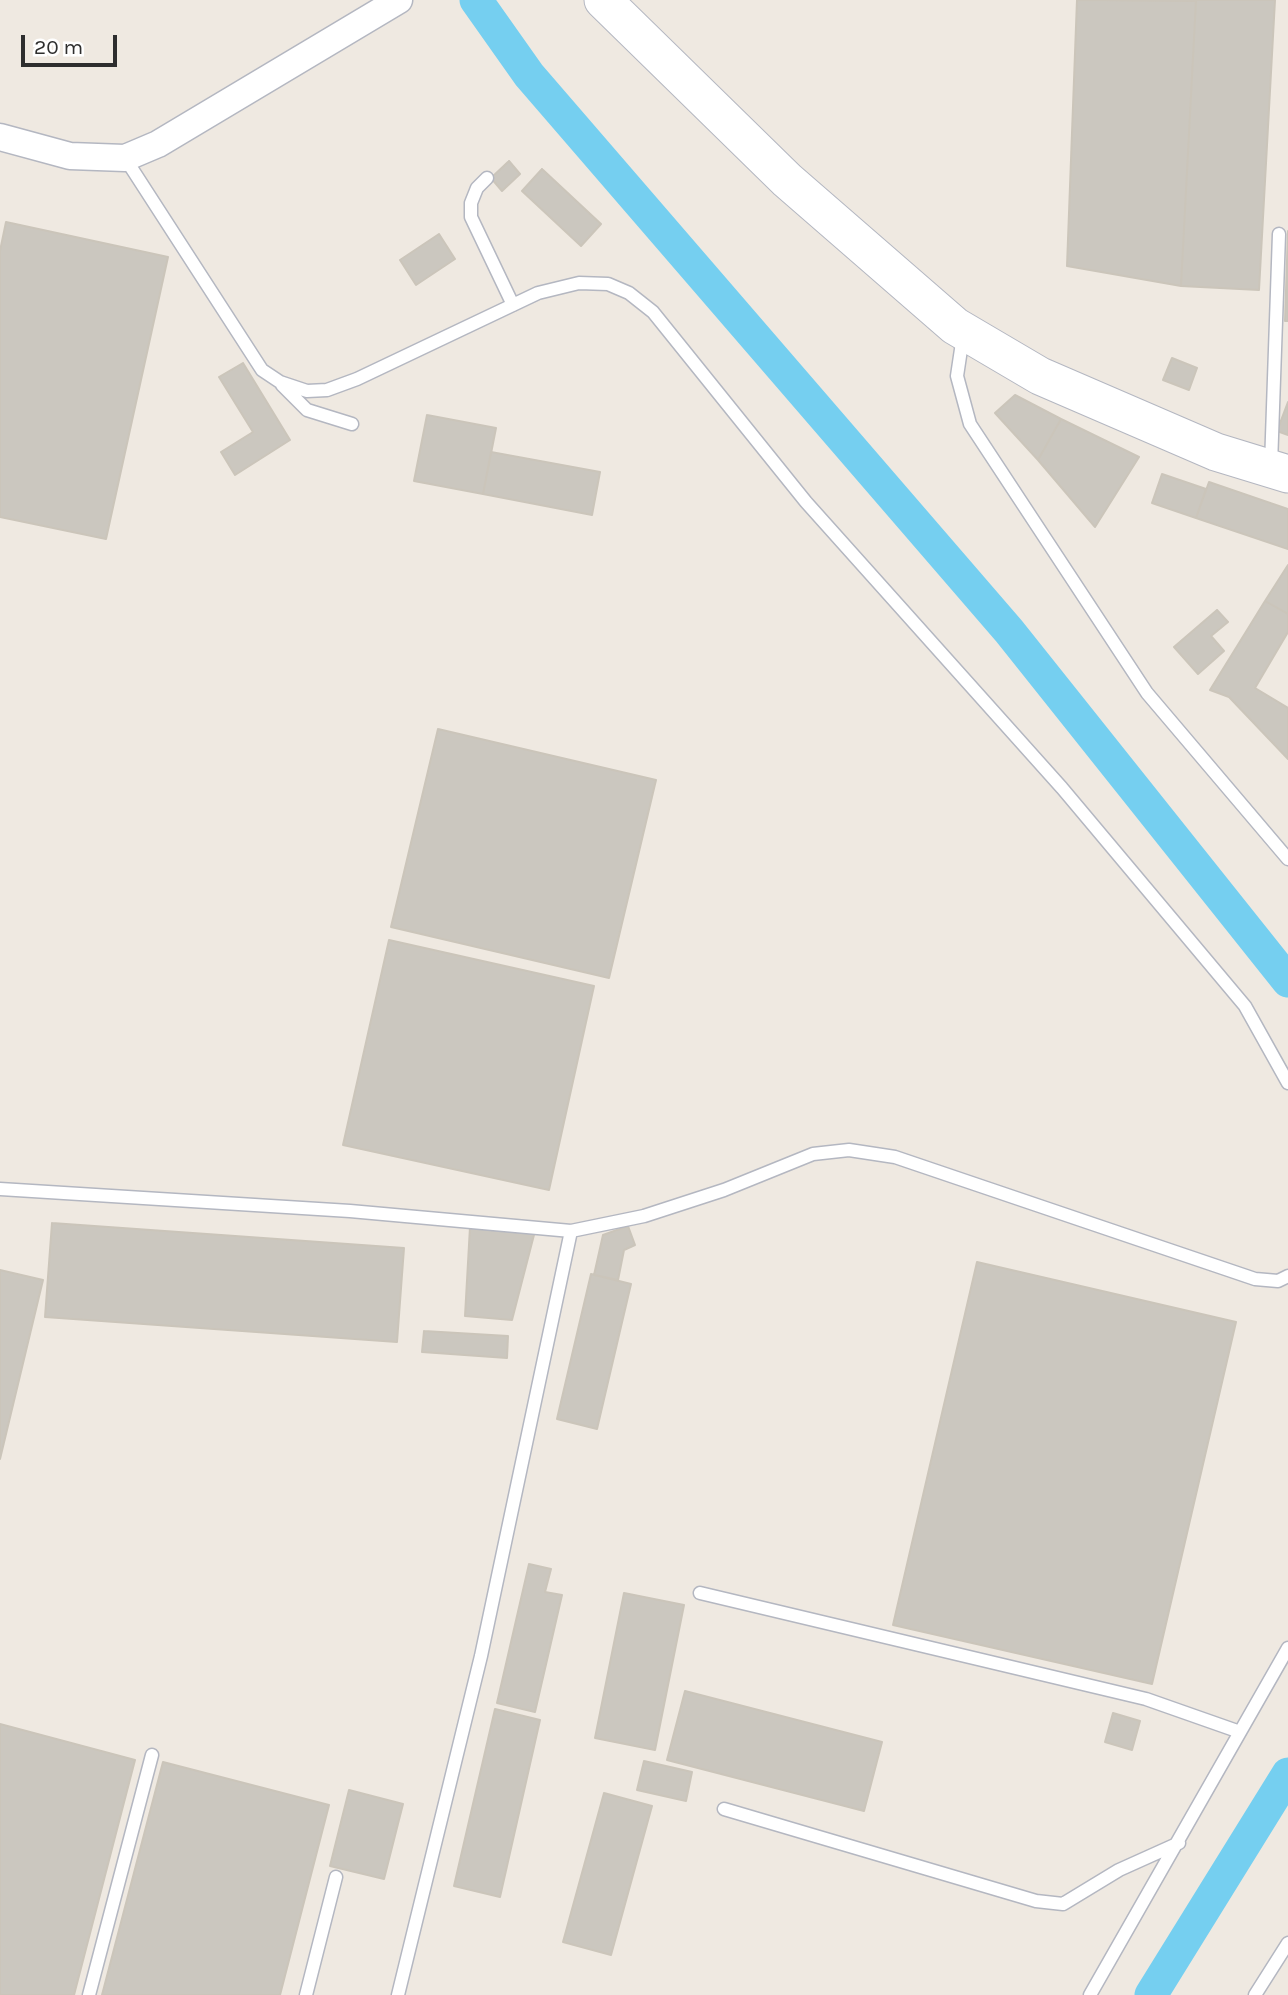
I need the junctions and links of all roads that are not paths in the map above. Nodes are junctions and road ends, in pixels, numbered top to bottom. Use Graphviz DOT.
graph roads {
  1 [pos="603,0"];
  2 [pos="386,4"];
  3 [pos="0,137"];
  4 [pos="125,158"];
  5 [pos="487,178"];
  6 [pos="1279,234"];
  7 [pos="513,305"];
  8 [pos="964,332"];
  9 [pos="280,382"];
  10 [pos="352,424"];
  11 [pos="1279,472"];
  12 [pos="1288,859"];
  13 [pos="1288,1083"];
  14 [pos="0,1189"];
  15 [pos="571,1231"];
  16 [pos="1288,1276"];
  17 [pos="700,1594"];
  18 [pos="1288,1648"];
  19 [pos="1240,1732"];
  20 [pos="152,1755"];
  21 [pos="724,1809"];
  22 [pos="1179,1843"];
  23 [pos="336,1877"];
  24 [pos="1288,1943"];
  25 [pos="89,1995"];
  26 [pos="306,1995"];
  27 [pos="398,1995"];
  28 [pos="1090,1995"];
  29 [pos="1255,1995"];
  1 -- 8 [label="main road"];
  2 -- 4 [label="street"];
  3 -- 4 [label="street"];
  4 -- 9 [label="lane"];
  5 -- 7 [label="lane"];
  6 -- 11 [label="lane"];
  7 -- 9 [label="lane"];
  7 -- 13 [label="lane"];
  8 -- 11 [label="main road"];
  8 -- 12 [label="lane"];
  9 -- 10 [label="lane"];
  14 -- 15 [label="lane"];
  15 -- 16 [label="lane"];
  15 -- 27 [label="lane"];
  17 -- 19 [label="lane"];
  18 -- 19 [label="lane"];
  19 -- 22 [label="lane"];
  20 -- 25 [label="lane"];
  21 -- 22 [label="lane"];
  22 -- 28 [label="lane"];
  23 -- 26 [label="lane"];
  24 -- 29 [label="lane"];
}
